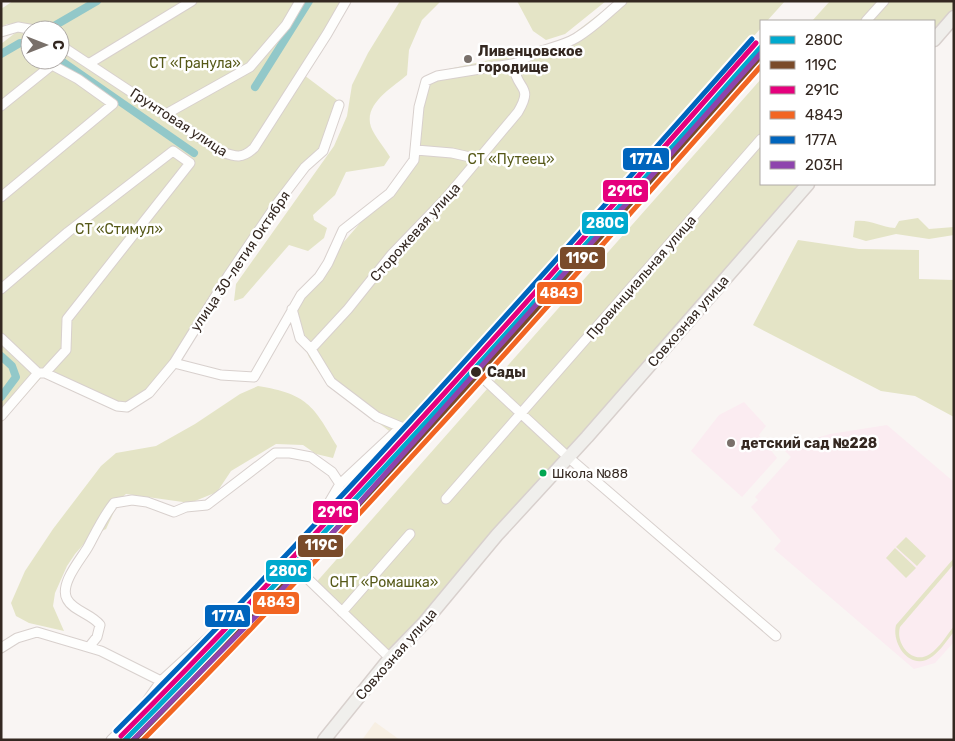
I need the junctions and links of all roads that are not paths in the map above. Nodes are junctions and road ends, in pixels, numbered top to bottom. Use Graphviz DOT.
graph roads {
  1 [pos="192,1"];
  2 [pos="300,1"];
  3 [pos="346,1"];
  4 [pos="884,1"];
  5 [pos="618,2"];
  6 [pos="954,17"];
  7 [pos="867,20"];
  8 [pos="20,27"];
  9 [pos="1,32"];
  10 [pos="935,39"];
  11 [pos="70,51"];
  12 [pos="90,63"];
  13 [pos="518,63"];
  14 [pos="339,105"];
  15 [pos="1,106"];
  16 [pos="166,114"];
  17 [pos="760,140"];
  18 [pos="416,150"];
  19 [pos="479,159"];
  20 [pos="807,185"];
  21 [pos="1,197"];
  22 [pos="1,289"];
  23 [pos="292,308"];
  24 [pos="1,338"];
  25 [pos="311,349"];
  26 [pos="174,363"];
  27 [pos="42,373"];
  28 [pos="486,382"];
  29 [pos="522,414"];
  30 [pos="1,416"];
  31 [pos="568,457"];
  32 [pos="340,484"];
  33 [pos="446,499"];
  34 [pos="410,534"];
  35 [pos="308,580"];
  36 [pos="342,612"];
  37 [pos="776,636"];
  38 [pos="89,647"];
  39 [pos="1,648"];
  40 [pos="390,658"];
  41 [pos="160,681"];
  42 [pos="111,740"];
  43 [pos="324,740"];
  1 -- 12 [label="street"];
  2 -- 16 [label="street"];
  3 -- 16 [label="street, Грунтовая улица"];
  4 -- 7 [label="street"];
  5 -- 13 [label="street"];
  6 -- 10 [label="street"];
  8 -- 9 [label="street"];
  11 -- 12 [label="street, Грунтовая улица"];
  12 -- 16 [label="street, Грунтовая улица"];
  13 -- 18 [label="street"];
  13 -- 19 [label="street, Сторожевая улица"];
  14 -- 26 [label="street, улица 30-летия Октября"];
  15 -- 21 [label="street"];
  17 -- 29 [label="street, Провинциальная улица"];
  18 -- 19 [label="street"];
  18 -- 23 [label="street"];
  19 -- 25 [label="street, Сторожевая улица"];
  20 -- 31 [label="street, Совхозная улица"];
  22 -- 27 [label="street"];
  23 -- 25 [label="street"];
  23 -- 26 [label="street"];
  24 -- 27 [label="street"];
  25 -- 32 [label="street"];
  26 -- 27 [label="street, улица 30-летия Октября"];
  27 -- 30 [label="street"];
  28 -- 29 [label="street"];
  29 -- 31 [label="street"];
  29 -- 33 [label="street, Провинциальная улица"];
  31 -- 37 [label="street"];
  31 -- 40 [label="street, Совхозная улица"];
  32 -- 38 [label="street"];
  32 -- 41 [label="street"];
  34 -- 36 [label="street"];
  35 -- 36 [label="street"];
  36 -- 40 [label="street"];
  38 -- 39 [label="street"];
  38 -- 41 [label="street"];
  40 -- 43 [label="street, Совхозная улица"];
  41 -- 42 [label="street"];
}
